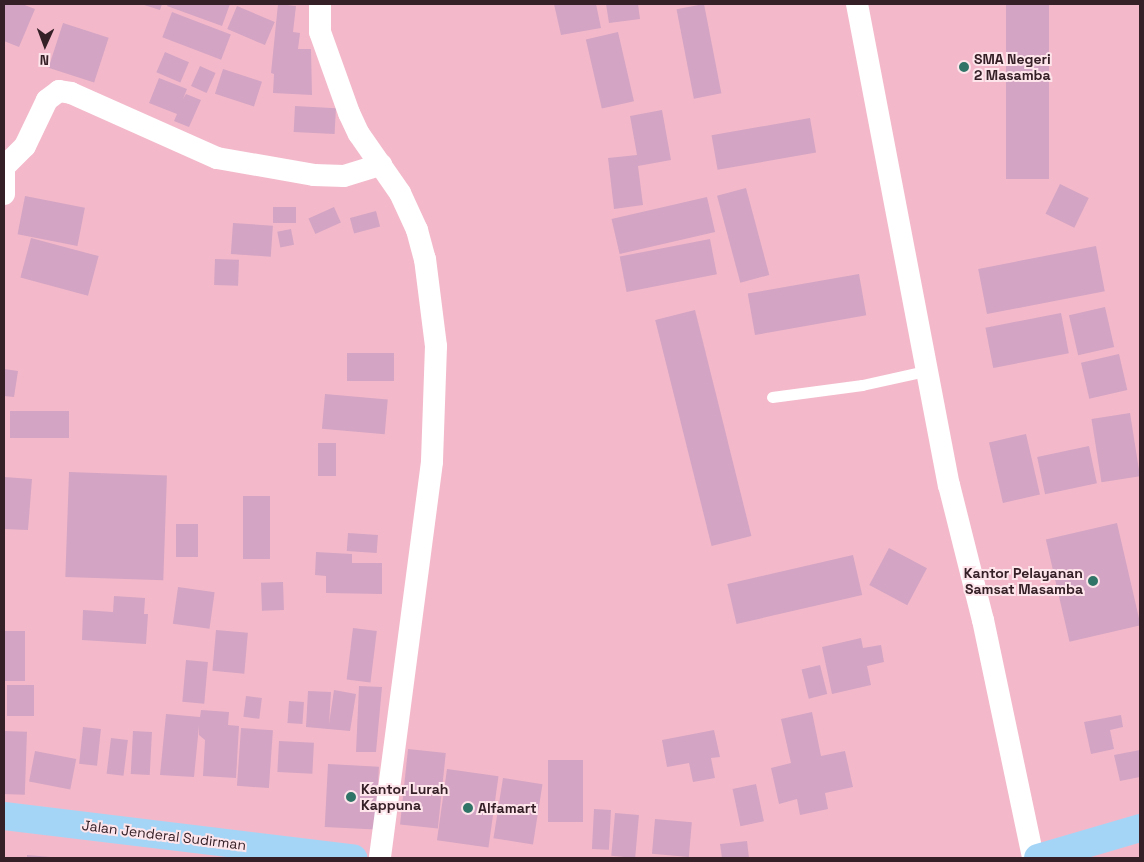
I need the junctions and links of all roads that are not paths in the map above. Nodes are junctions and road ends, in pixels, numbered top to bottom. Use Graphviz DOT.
graph roads {
  1 [pos="320,4"];
  2 [pos="857,4"];
  3 [pos="5,165"];
  4 [pos="381,165"];
  5 [pos="4,194"];
  6 [pos="930,370"];
  7 [pos="772,396"];
  8 [pos="4,816"];
  9 [pos="1140,828"];
  10 [pos="353,858"];
  11 [pos="380,858"];
  12 [pos="1033,858"];
  13 [pos="1038,858"];
  1 -- 4 [label="street"];
  2 -- 6 [label="street"];
  3 -- 4 [label="street"];
  3 -- 5 [label="street"];
  4 -- 11 [label="street"];
  6 -- 7 [label="lane"];
  6 -- 12 [label="street"];
  8 -- 10 [label="highway, Jalan Jenderal Sudirman"];
  9 -- 13 [label="highway"];
}
